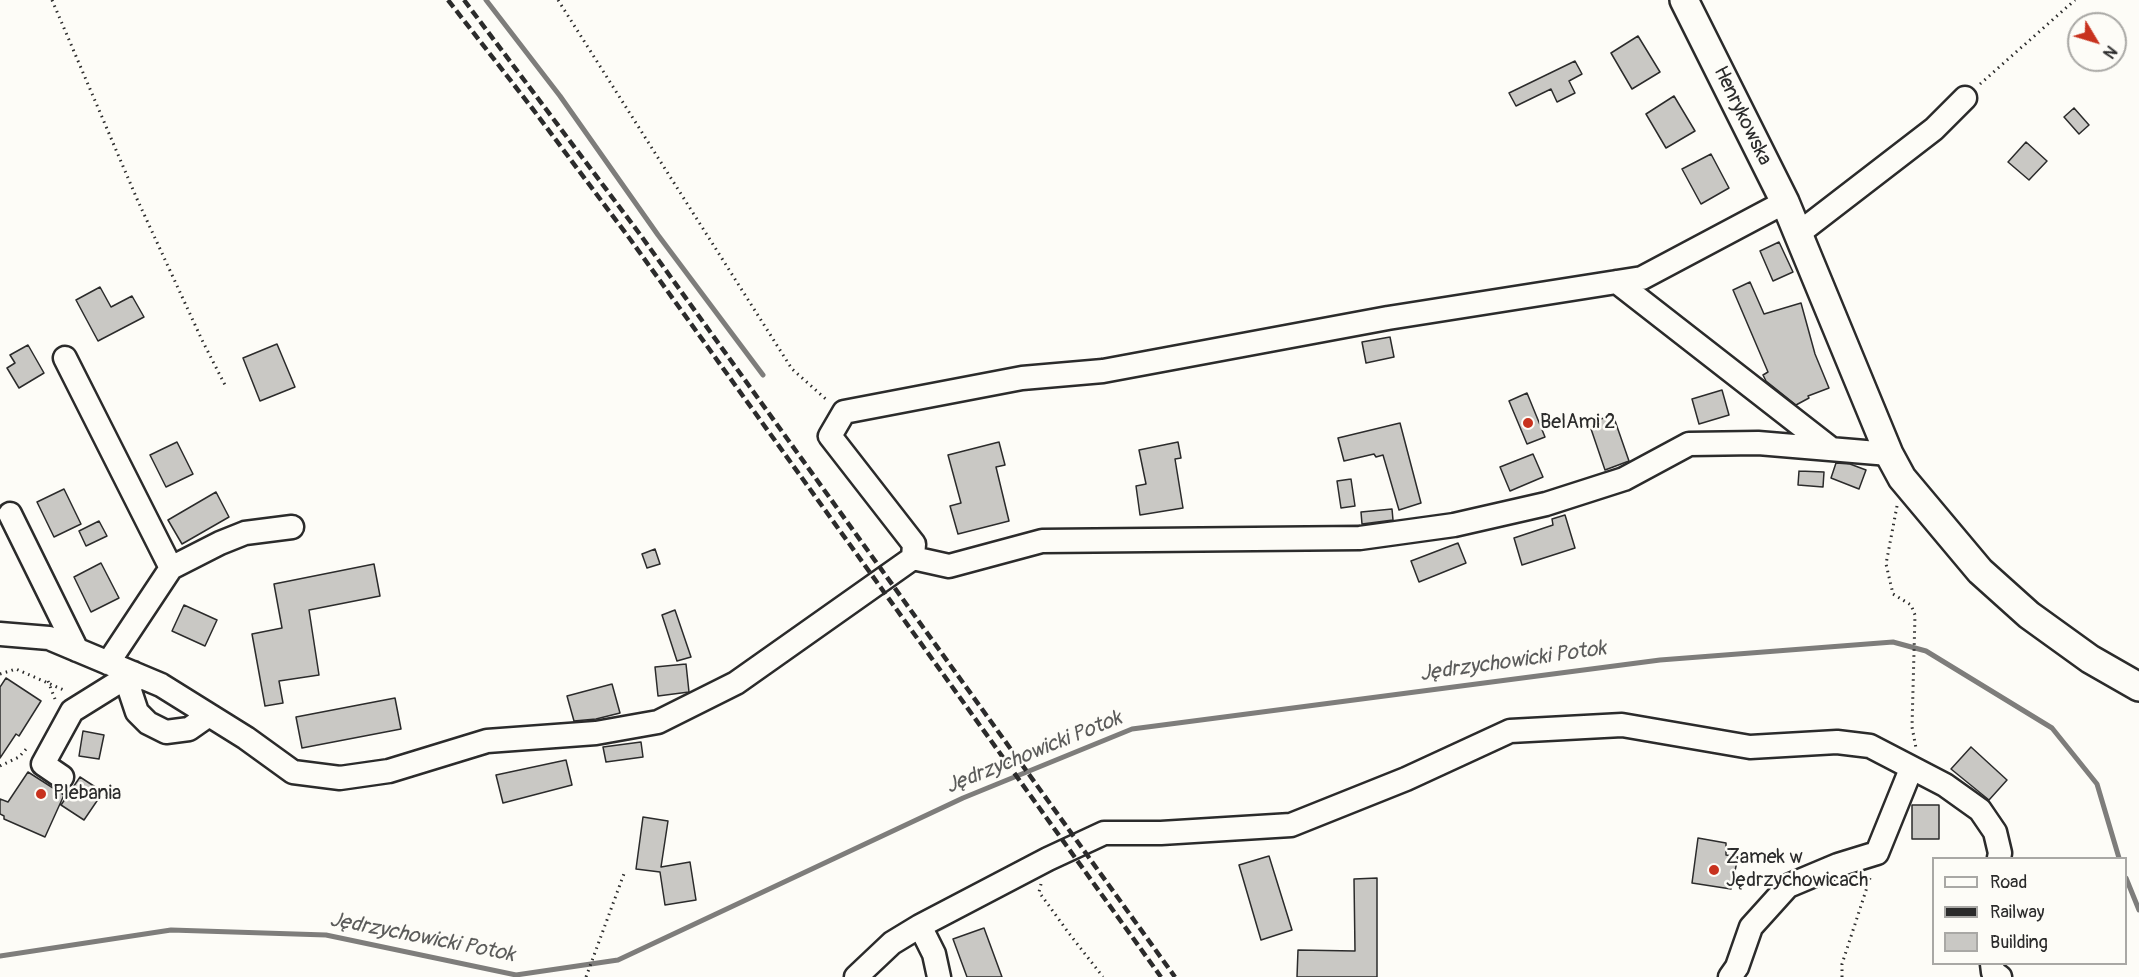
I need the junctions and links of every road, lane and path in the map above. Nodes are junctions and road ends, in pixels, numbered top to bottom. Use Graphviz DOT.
graph roads {
  1 [pos="52,0"];
  2 [pos="558,0"];
  3 [pos="1684,0"];
  4 [pos="2075,0"];
  5 [pos="1965,98"];
  6 [pos="1785,202"];
  7 [pos="1798,233"];
  8 [pos="1617,282"];
  9 [pos="65,358"];
  10 [pos="226,387"];
  11 [pos="844,412"];
  12 [pos="1830,448"];
  13 [pos="1889,454"];
  14 [pos="1902,478"];
  15 [pos="10,514"];
  16 [pos="292,527"];
  17 [pos="913,558"];
  18 [pos="171,568"];
  19 [pos="0,634"];
  20 [pos="77,650"];
  21 [pos="108,663"];
  22 [pos="133,673"];
  23 [pos="0,674"];
  24 [pos="2139,687"];
  25 [pos="55,699"];
  26 [pos="209,715"];
  27 [pos="33,742"];
  28 [pos="1914,761"];
  29 [pos="0,766"];
  30 [pos="62,777"];
  31 [pos="1877,853"];
  32 [pos="1999,857"];
  33 [pos="1048,859"];
  34 [pos="626,871"];
  35 [pos="920,926"];
  36 [pos="586,977"];
  37 [pos="856,977"];
  38 [pos="939,977"];
  39 [pos="1103,977"];
  40 [pos="1730,977"];
  41 [pos="1842,977"];
  1 -- 10 [label="path"];
  2 -- 11 [label="path"];
  3 -- 6 [label="main road, Henrykowska"];
  4 -- 5 [label="path"];
  5 -- 7 [label="street"];
  6 -- 7 [label="main road, Henrykowska"];
  6 -- 8 [label="street"];
  7 -- 13 [label="main road, Henrykowska"];
  8 -- 11 [label="street"];
  8 -- 12 [label="street"];
  9 -- 18 [label="street"];
  11 -- 17 [label="street"];
  12 -- 13 [label="street"];
  12 -- 17 [label="street"];
  13 -- 14 [label="main road, Henrykowska"];
  14 -- 24 [label="main road, Henrykowska"];
  14 -- 28 [label="path"];
  15 -- 20 [label="street"];
  16 -- 18 [label="street"];
  17 -- 26 [label="street"];
  18 -- 21 [label="street"];
  19 -- 20 [label="street"];
  20 -- 21 [label="street"];
  21 -- 22 [label="street"];
  22 -- 26 [label="street"];
  22 -- 26 [label="street"];
  22 -- 30 [label="street"];
  23 -- 25 [label="path"];
  27 -- 29 [label="path"];
  28 -- 31 [label="street"];
  28 -- 32 [label="street"];
  28 -- 33 [label="street"];
  31 -- 40 [label="street"];
  31 -- 41 [label="path"];
  33 -- 35 [label="street"];
  33 -- 39 [label="path"];
  34 -- 36 [label="path"];
  35 -- 37 [label="street"];
  35 -- 38 [label="street"];
}
